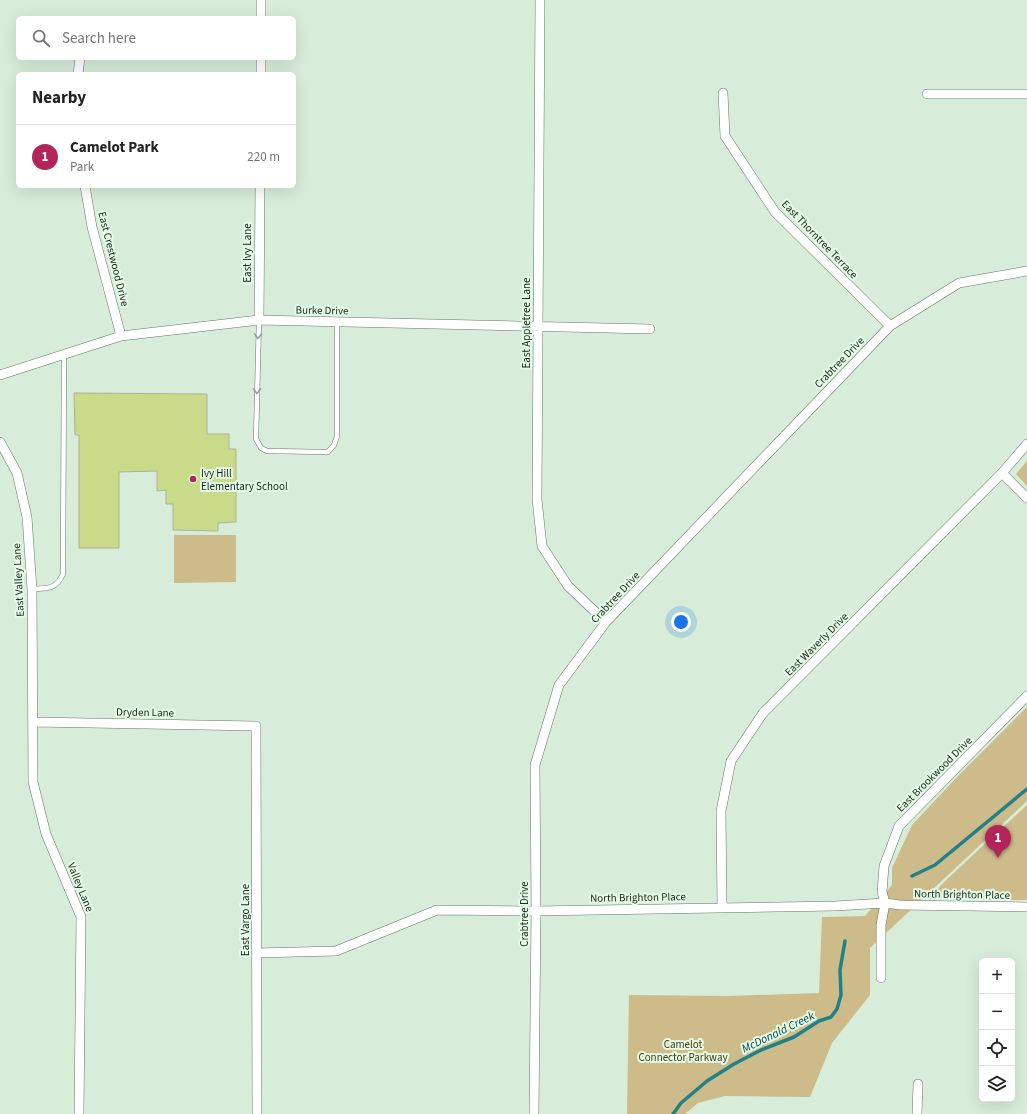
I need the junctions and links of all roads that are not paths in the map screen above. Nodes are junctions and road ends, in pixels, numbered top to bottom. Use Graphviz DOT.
graph roads {
  1 [pos="261,0"];
  2 [pos="540,0"];
  3 [pos="261,16"];
  4 [pos="80,60"];
  5 [pos="261,60"];
  6 [pos="78,72"];
  7 [pos="261,72"];
  8 [pos="723,93"];
  9 [pos="927,94"];
  10 [pos="1027,94"];
  11 [pos="85,188"];
  12 [pos="260,188"];
  13 [pos="1027,271"];
  14 [pos="259,320"];
  15 [pos="337,322"];
  16 [pos="890,326"];
  17 [pos="538,327"];
  18 [pos="650,329"];
  19 [pos="121,336"];
  20 [pos="64,355"];
  21 [pos="0,375"];
  22 [pos="0,442"];
  23 [pos="1027,444"];
  24 [pos="1002,473"];
  25 [pos="1027,498"];
  26 [pos="32,589"];
  27 [pos="606,622"];
  28 [pos="1027,696"];
  29 [pos="34,722"];
  30 [pos="256,726"];
  31 [pos="885,902"];
  32 [pos="722,907"];
  33 [pos="1027,907"];
  34 [pos="536,911"];
  35 [pos="257,953"];
  36 [pos="882,978"];
  37 [pos="918,1084"];
  38 [pos="79,1114"];
  39 [pos="257,1114"];
  40 [pos="534,1114"];
  41 [pos="917,1114"];
  1 -- 3 [label="street"];
  2 -- 17 [label="street, East Appletree Lane"];
  4 -- 6 [label="street"];
  5 -- 7 [label="street"];
  8 -- 16 [label="street, East Thorntree Terrace"];
  9 -- 10 [label="street"];
  11 -- 19 [label="street, East Crestwood Drive"];
  12 -- 14 [label="street, East Ivy Lane"];
  13 -- 16 [label="street, Crabtree Drive"];
  14 -- 15 [label="street, Burke Drive"];
  14 -- 15 [label="lane, one-way"];
  14 -- 19 [label="street, Burke Drive"];
  15 -- 17 [label="street, Burke Drive"];
  16 -- 27 [label="street, Crabtree Drive"];
  17 -- 18 [label="street, Burke Drive"];
  17 -- 27 [label="street, East Appletree Lane"];
  19 -- 20 [label="street, Burke Drive"];
  20 -- 21 [label="street, Burke Drive"];
  20 -- 26 [label="lane"];
  22 -- 26 [label="street, East Valley Lane"];
  23 -- 24 [label="street, East Waverly Drive"];
  24 -- 25 [label="street"];
  24 -- 32 [label="street, East Waverly Drive"];
  26 -- 29 [label="street, East Valley Lane"];
  27 -- 34 [label="street, Crabtree Drive"];
  28 -- 31 [label="street, East Brookwood Drive"];
  29 -- 30 [label="street, Dryden Lane"];
  29 -- 38 [label="street, Valley Lane"];
  30 -- 35 [label="street, East Vargo Lane"];
  31 -- 32 [label="street, North Brighton Place"];
  31 -- 33 [label="street, North Brighton Place"];
  31 -- 36 [label="street, East Brookwood Drive"];
  32 -- 34 [label="street, North Brighton Place"];
  34 -- 35 [label="street, North Brighton Place"];
  34 -- 40 [label="street, Crabtree Drive"];
  35 -- 39 [label="street, East Vargo Lane"];
  37 -- 41 [label="street"];
}
